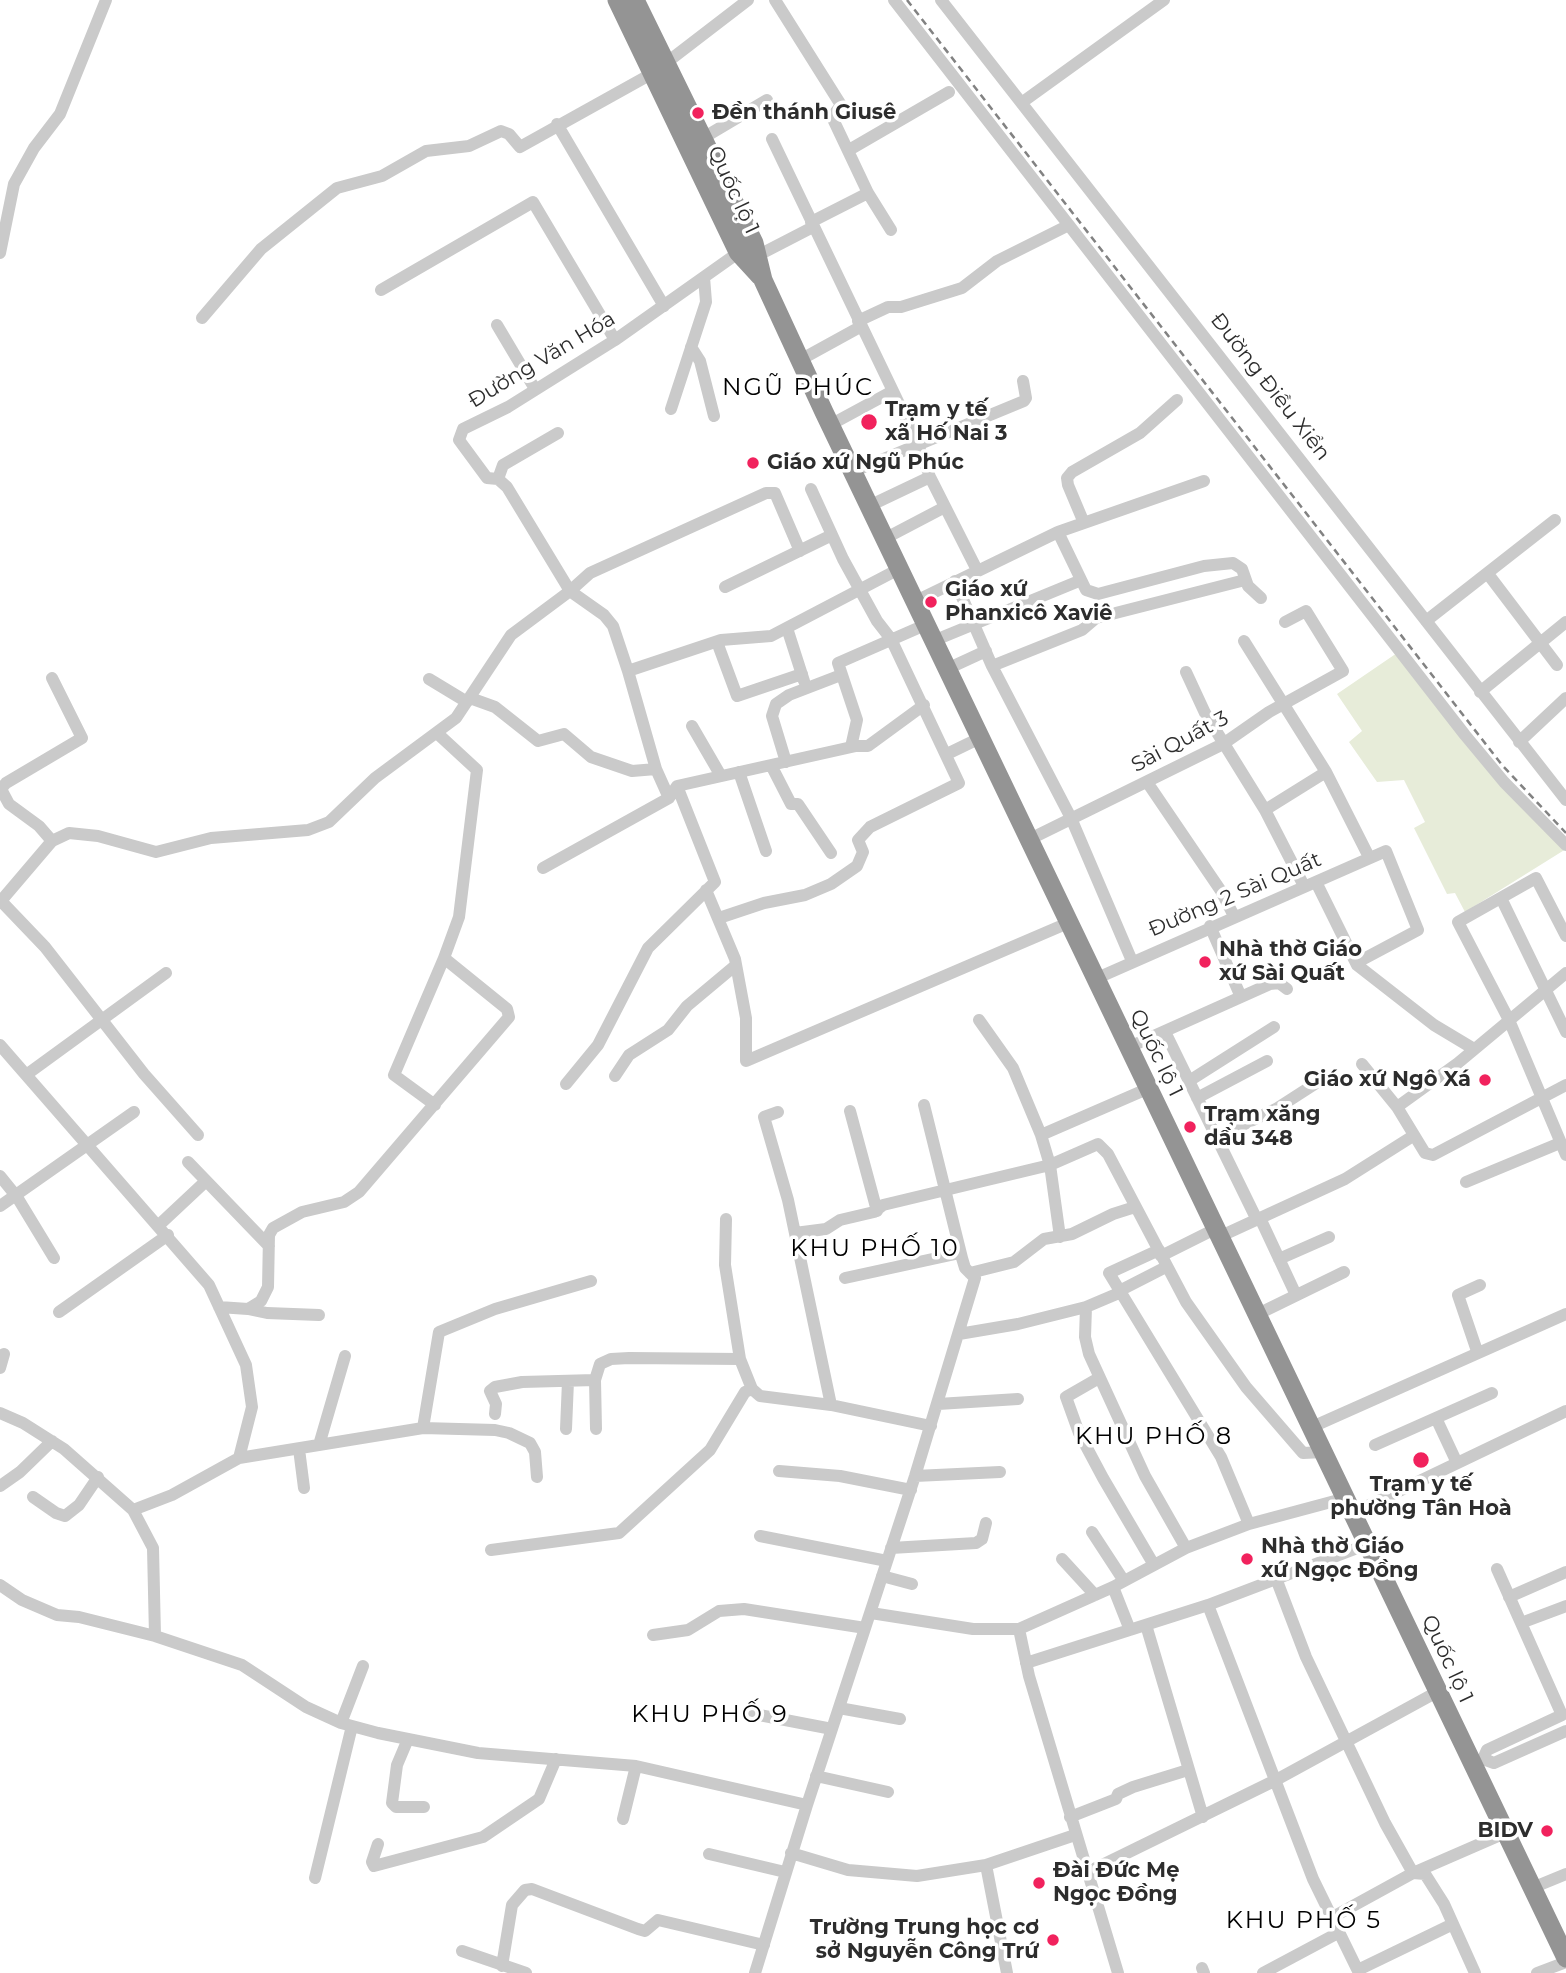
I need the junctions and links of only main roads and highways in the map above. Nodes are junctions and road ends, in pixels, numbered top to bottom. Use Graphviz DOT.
graph roads {
  1 [pos="617,0"];
  2 [pos="635,0"];
  3 [pos="659,68"];
  4 [pos="749,253"];
  5 [pos="1566,1960"];
  1 -- 3 [label="highway, Quốc lộ 1"];
  2 -- 3 [label="highway, Quốc lộ 1"];
  3 -- 4 [label="highway, Quốc lộ 1"];
  3 -- 4 [label="highway, Quốc lộ 1"];
  4 -- 5 [label="highway, Quốc lộ 1"];
}
